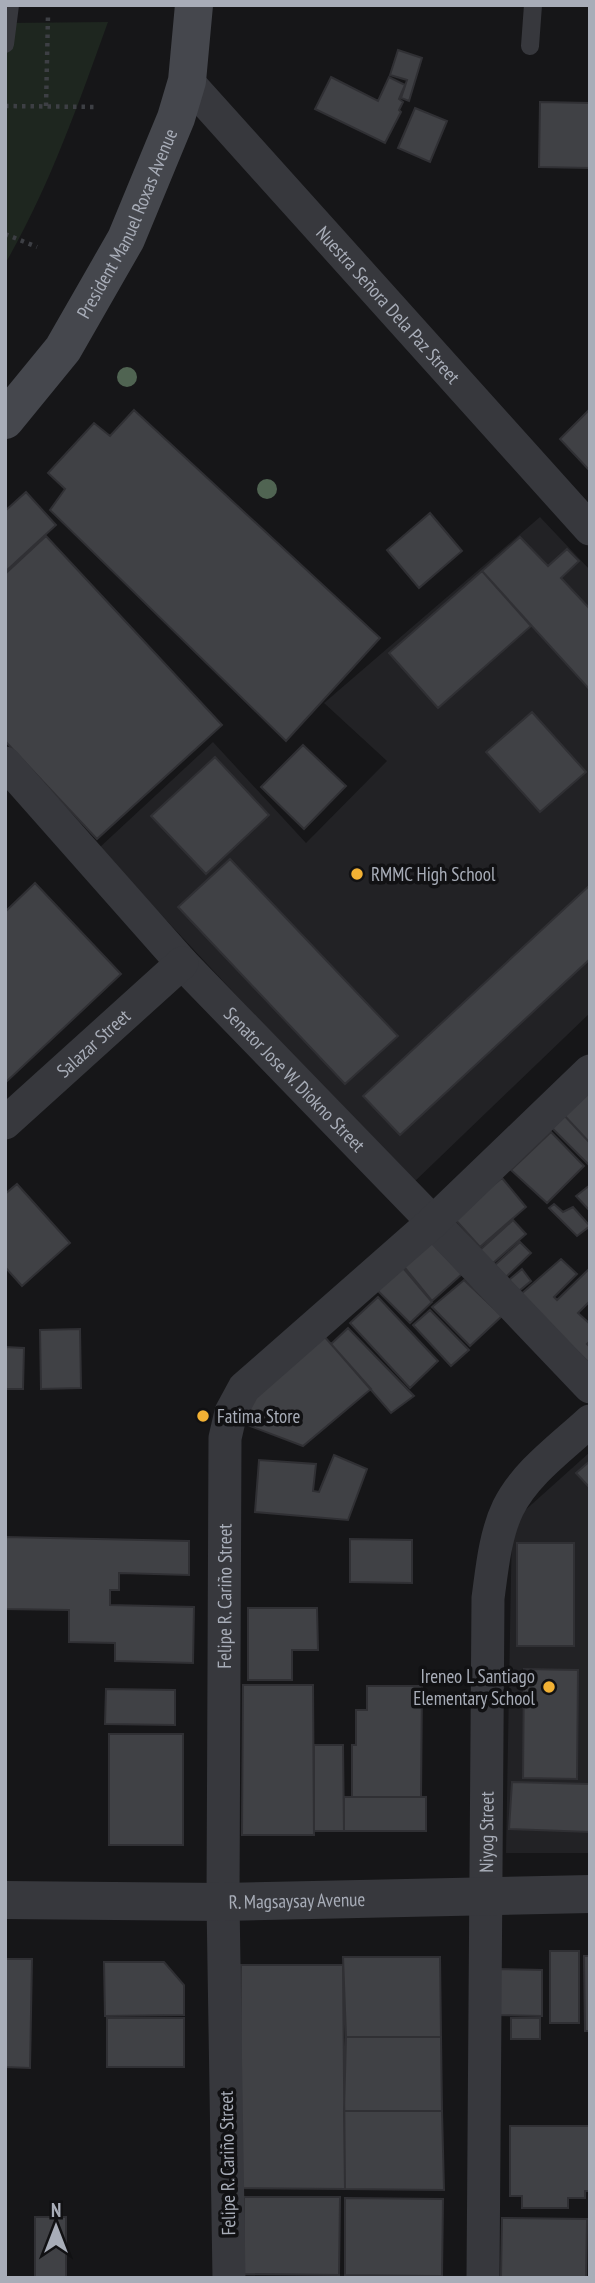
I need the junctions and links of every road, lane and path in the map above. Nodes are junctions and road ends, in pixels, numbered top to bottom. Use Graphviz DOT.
graph roads {
  1 [pos="10,5"];
  2 [pos="194,5"];
  3 [pos="533,5"];
  4 [pos="48,15"];
  5 [pos="5,44"];
  6 [pos="530,46"];
  7 [pos="187,81"];
  8 [pos="5,106"];
  9 [pos="47,106"];
  10 [pos="97,107"];
  11 [pos="5,233"];
  12 [pos="37,247"];
  13 [pos="5,420"];
  14 [pos="590,529"];
  15 [pos="5,763"];
  16 [pos="181,963"];
  17 [pos="590,1071"];
  18 [pos="5,1124"];
  19 [pos="433,1222"];
  20 [pos="590,1387"];
  21 [pos="590,1421"];
  22 [pos="486,1895"];
  23 [pos="590,1895"];
  24 [pos="5,1900"];
  25 [pos="223,1902"];
  26 [pos="229,2278"];
  27 [pos="483,2278"];
  1 -- 5 [label="lane"];
  2 -- 7 [label="main road, President Manuel Roxas Avenue"];
  3 -- 6 [label="lane"];
  4 -- 9 [label="path"];
  7 -- 13 [label="main road, President Manuel Roxas Avenue"];
  7 -- 14 [label="street, Nuestra Señora Dela Paz Street"];
  8 -- 9 [label="path"];
  9 -- 10 [label="path"];
  11 -- 12 [label="path"];
  15 -- 16 [label="street, Senator Jose W. Diokno Street"];
  16 -- 18 [label="street, Salazar Street"];
  16 -- 19 [label="street, Senator Jose W. Diokno Street"];
  17 -- 19 [label="street, Felipe R. Cariño Street"];
  19 -- 20 [label="street, Senator Jose W. Diokno Street"];
  19 -- 25 [label="street, Felipe R. Cariño Street"];
  21 -- 22 [label="street, Niyog Street"];
  22 -- 23 [label="street, R. Magsaysay Avenue"];
  22 -- 25 [label="street, R. Magsaysay Avenue"];
  22 -- 27 [label="street, Niyog Street"];
  24 -- 25 [label="street, R. Magsaysay Avenue"];
  25 -- 26 [label="street, Felipe R. Cariño Street"];
}
